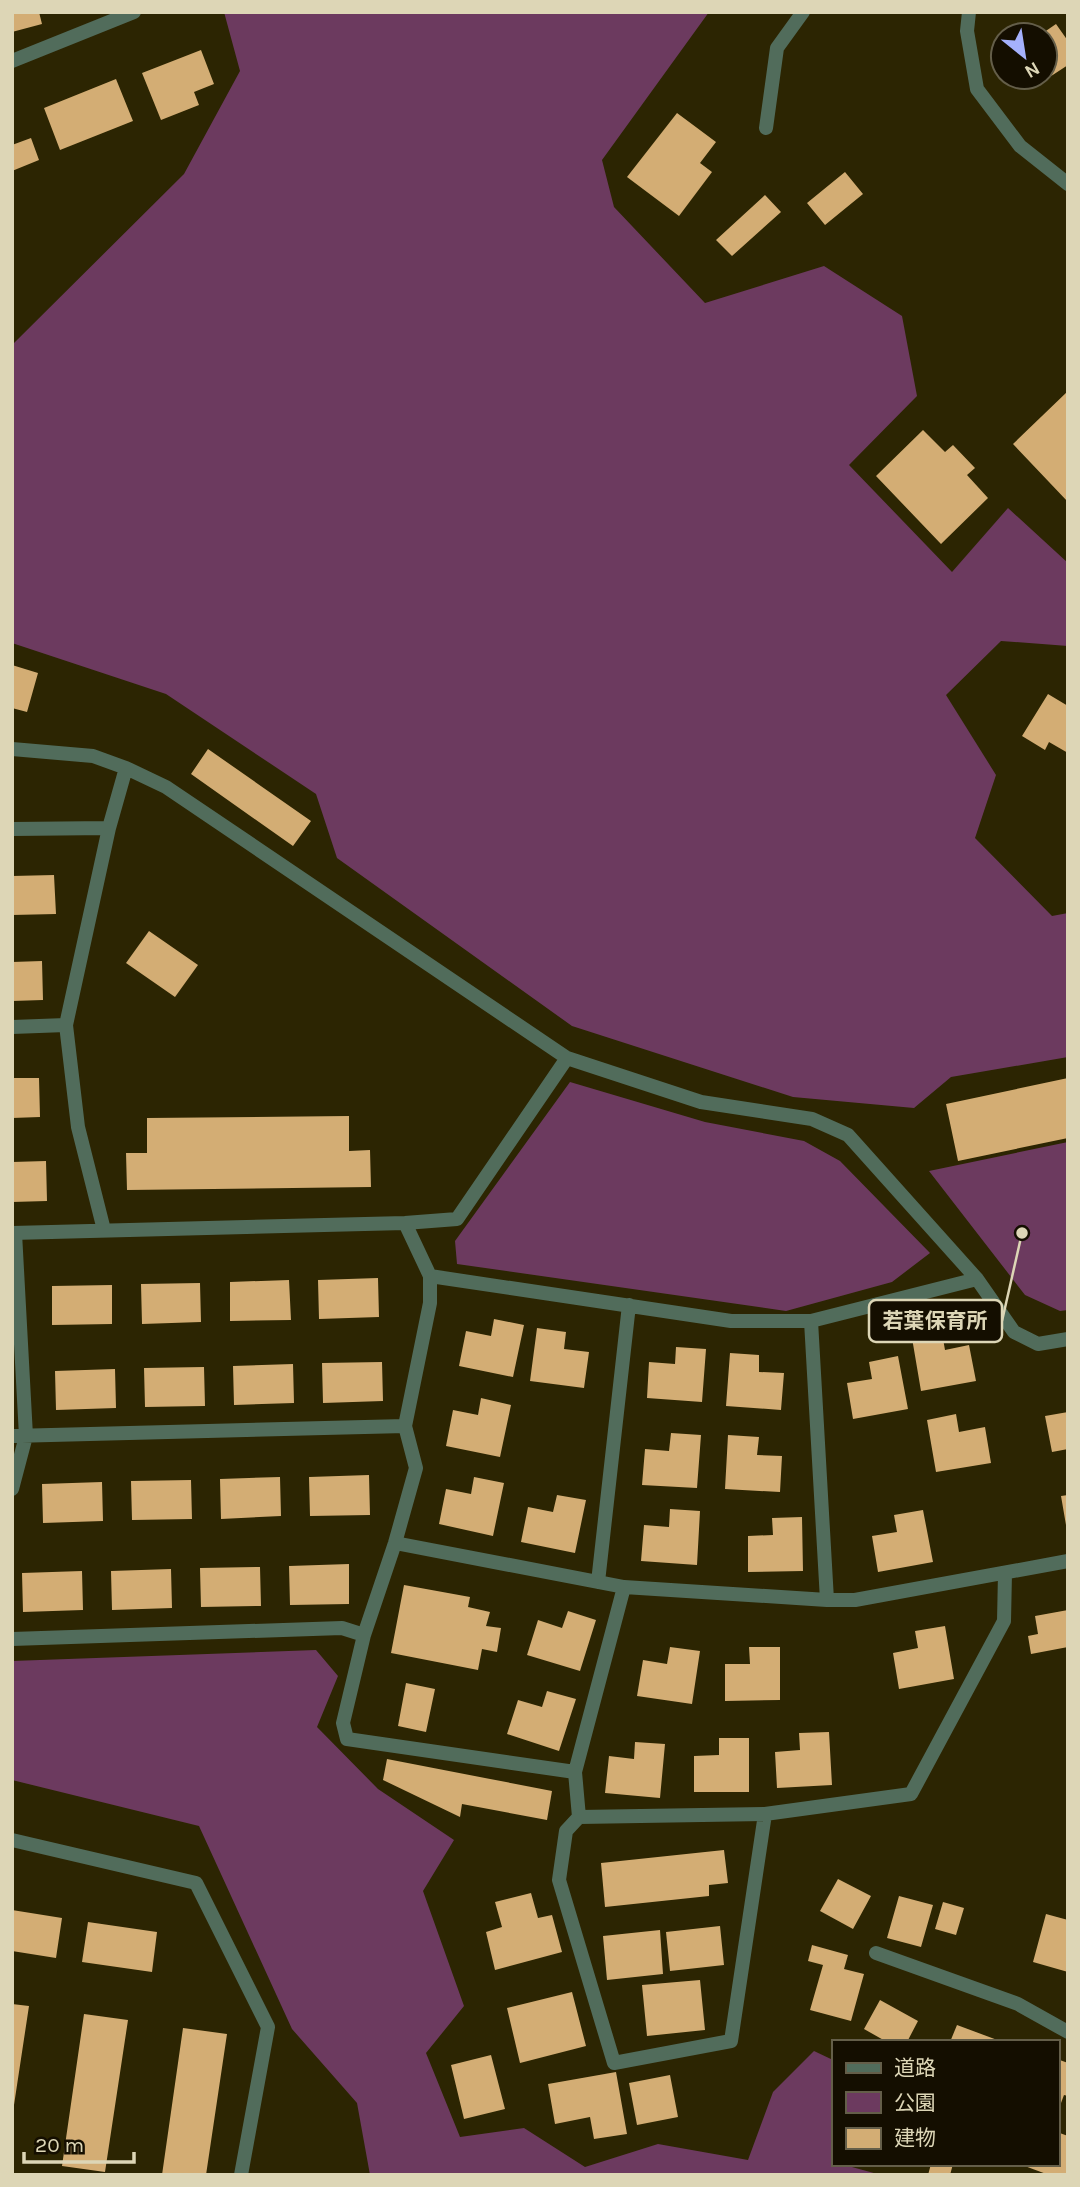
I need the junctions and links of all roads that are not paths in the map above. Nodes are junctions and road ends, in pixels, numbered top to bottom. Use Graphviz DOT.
graph roads {
  1 [pos="134,12"];
  2 [pos="803,12"];
  3 [pos="969,12"];
  4 [pos="12,61"];
  5 [pos="766,128"];
  6 [pos="1068,184"];
  7 [pos="12,749"];
  8 [pos="126,768"];
  9 [pos="109,828"];
  10 [pos="12,829"];
  11 [pos="66,1026"];
  12 [pos="12,1027"];
  13 [pos="566,1058"];
  14 [pos="405,1223"];
  15 [pos="104,1230"];
  16 [pos="13,1233"];
  17 [pos="430,1276"];
  18 [pos="977,1279"];
  19 [pos="629,1305"];
  20 [pos="811,1321"];
  21 [pos="1068,1339"];
  22 [pos="405,1426"];
  23 [pos="19,1436"];
  24 [pos="12,1489"];
  25 [pos="395,1543"];
  26 [pos="1068,1561"];
  27 [pos="1005,1573"];
  28 [pos="598,1582"];
  29 [pos="624,1587"];
  30 [pos="827,1600"];
  31 [pos="364,1634"];
  32 [pos="12,1639"];
  33 [pos="575,1772"];
  34 [pos="765,1814"];
  35 [pos="579,1817"];
  36 [pos="12,1840"];
  37 [pos="876,1953"];
  38 [pos="1068,2032"];
  39 [pos="241,2175"];
  1 -- 4 [label="street"];
  2 -- 5 [label="street"];
  3 -- 6 [label="street"];
  7 -- 8 [label="street"];
  8 -- 9 [label="street"];
  8 -- 13 [label="street"];
  9 -- 10 [label="street"];
  9 -- 11 [label="street"];
  11 -- 12 [label="street"];
  11 -- 15 [label="street"];
  13 -- 14 [label="street"];
  13 -- 18 [label="street"];
  14 -- 15 [label="street"];
  14 -- 17 [label="street"];
  15 -- 16 [label="street"];
  16 -- 23 [label="street"];
  17 -- 19 [label="street"];
  17 -- 22 [label="street"];
  18 -- 20 [label="street"];
  18 -- 21 [label="street"];
  19 -- 20 [label="street"];
  19 -- 28 [label="street"];
  20 -- 30 [label="street"];
  22 -- 23 [label="street"];
  22 -- 25 [label="street"];
  23 -- 24 [label="street"];
  25 -- 28 [label="street"];
  25 -- 31 [label="street"];
  26 -- 27 [label="street"];
  27 -- 30 [label="street"];
  27 -- 34 [label="street"];
  28 -- 29 [label="street"];
  29 -- 30 [label="street"];
  29 -- 33 [label="street"];
  31 -- 32 [label="street"];
  31 -- 33 [label="street"];
  33 -- 35 [label="street"];
  34 -- 35 [label="street"];
  34 -- 35 [label="street"];
  36 -- 39 [label="street"];
  37 -- 38 [label="street"];
}
